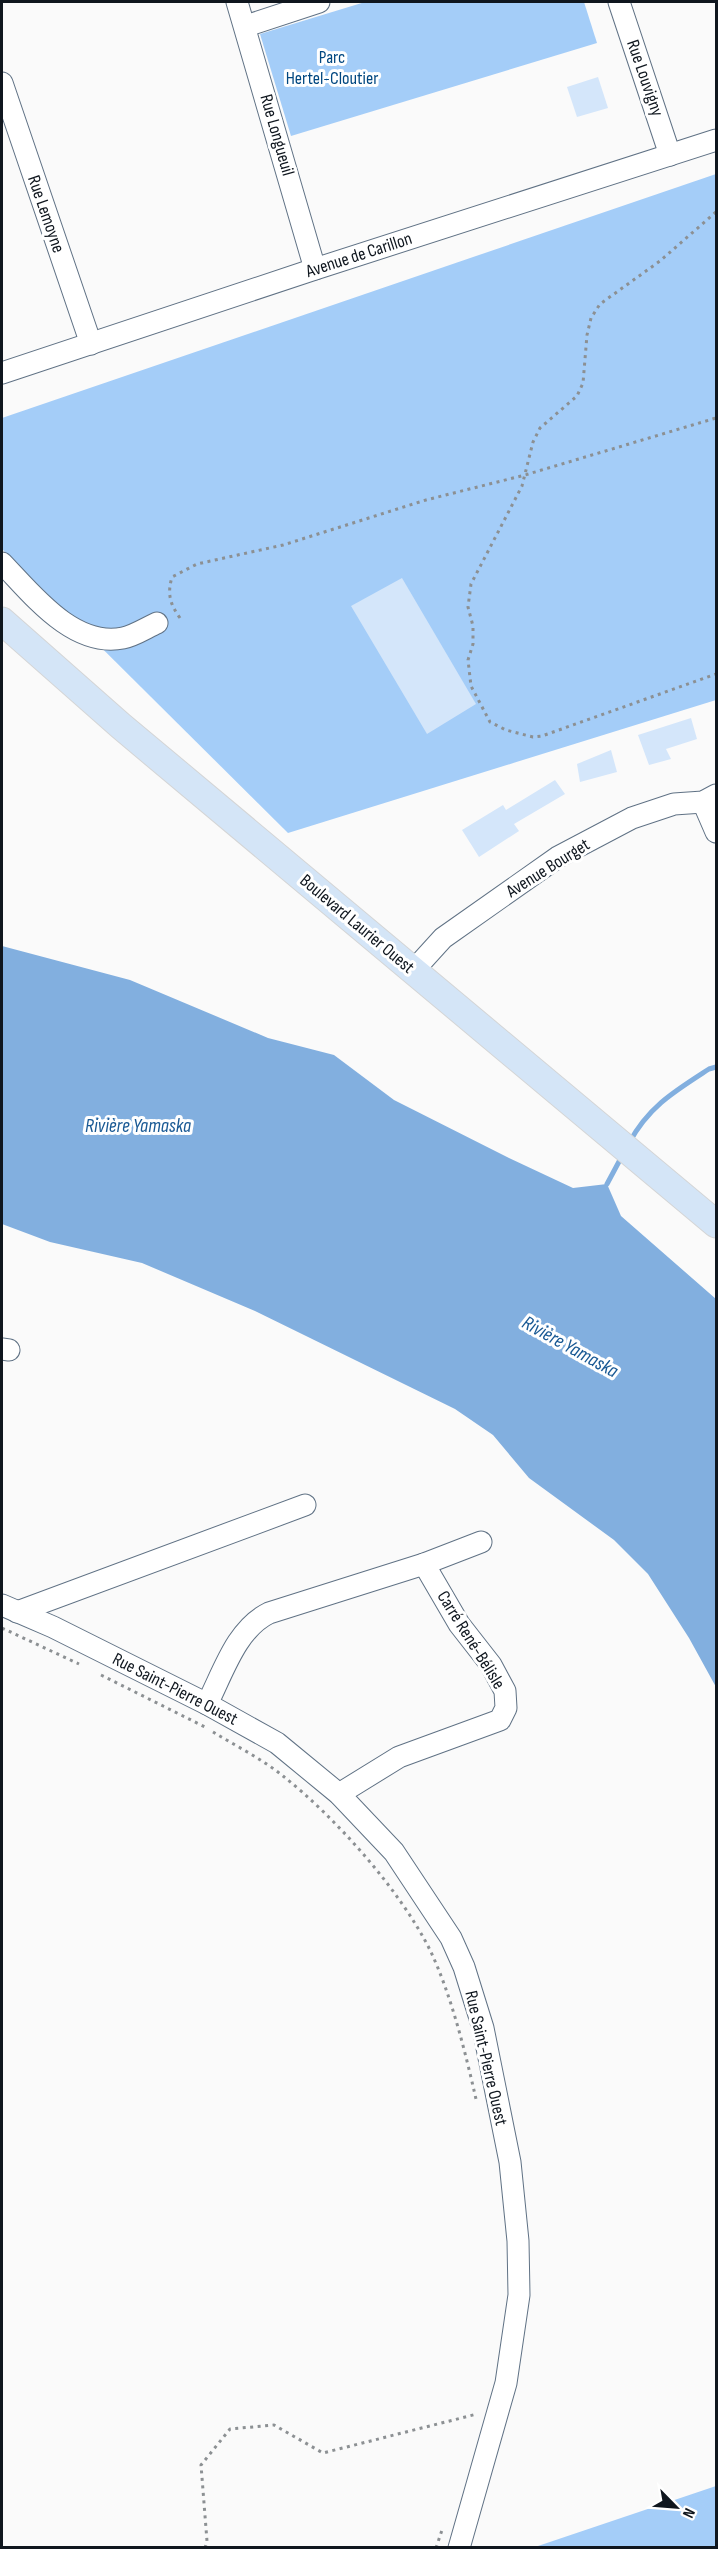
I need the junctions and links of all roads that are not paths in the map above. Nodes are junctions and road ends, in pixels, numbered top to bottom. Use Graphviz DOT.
graph roads {
  1 [pos="237,2"];
  2 [pos="319,2"];
  3 [pos="619,2"];
  4 [pos="246,26"];
  5 [pos="2,83"];
  6 [pos="717,140"];
  7 [pos="670,155"];
  8 [pos="315,269"];
  9 [pos="91,344"];
  10 [pos="2,372"];
  11 [pos="2,563"];
  12 [pos="2,621"];
  13 [pos="157,623"];
  14 [pos="710,799"];
  15 [pos="717,832"];
  16 [pos="413,971"];
  17 [pos="717,1224"];
  18 [pos="305,1505"];
  19 [pos="481,1542"];
  20 [pos="424,1564"];
  21 [pos="9,1609"];
  22 [pos="207,1704"];
  23 [pos="339,1794"];
  24 [pos="459,2547"];
  1 -- 4 [label="street, Rue Longueuil"];
  2 -- 4 [label="street"];
  3 -- 7 [label="street, Rue Louvigny"];
  4 -- 8 [label="street, Rue Longueuil"];
  5 -- 9 [label="street, Rue Lemoyne"];
  6 -- 7 [label="street, Avenue de Carillon"];
  7 -- 8 [label="street, Avenue de Carillon"];
  8 -- 9 [label="street, Avenue de Carillon"];
  9 -- 10 [label="street, Avenue de Carillon"];
  11 -- 13 [label="street"];
  12 -- 16 [label="main road, Boulevard Laurier Ouest"];
  14 -- 15 [label="street, Avenue Bourget"];
  14 -- 16 [label="street, Avenue Bourget"];
  16 -- 17 [label="main road, Boulevard Laurier Ouest"];
  18 -- 21 [label="street, Rue Saint-Pierre Ouest"];
  19 -- 20 [label="street"];
  20 -- 22 [label="street"];
  20 -- 23 [label="street, Carré René-Bélisle"];
  21 -- 22 [label="street, Rue Saint-Pierre Ouest"];
  22 -- 23 [label="street, Rue Saint-Pierre Ouest"];
  23 -- 24 [label="street, Rue Saint-Pierre Ouest"];
}
